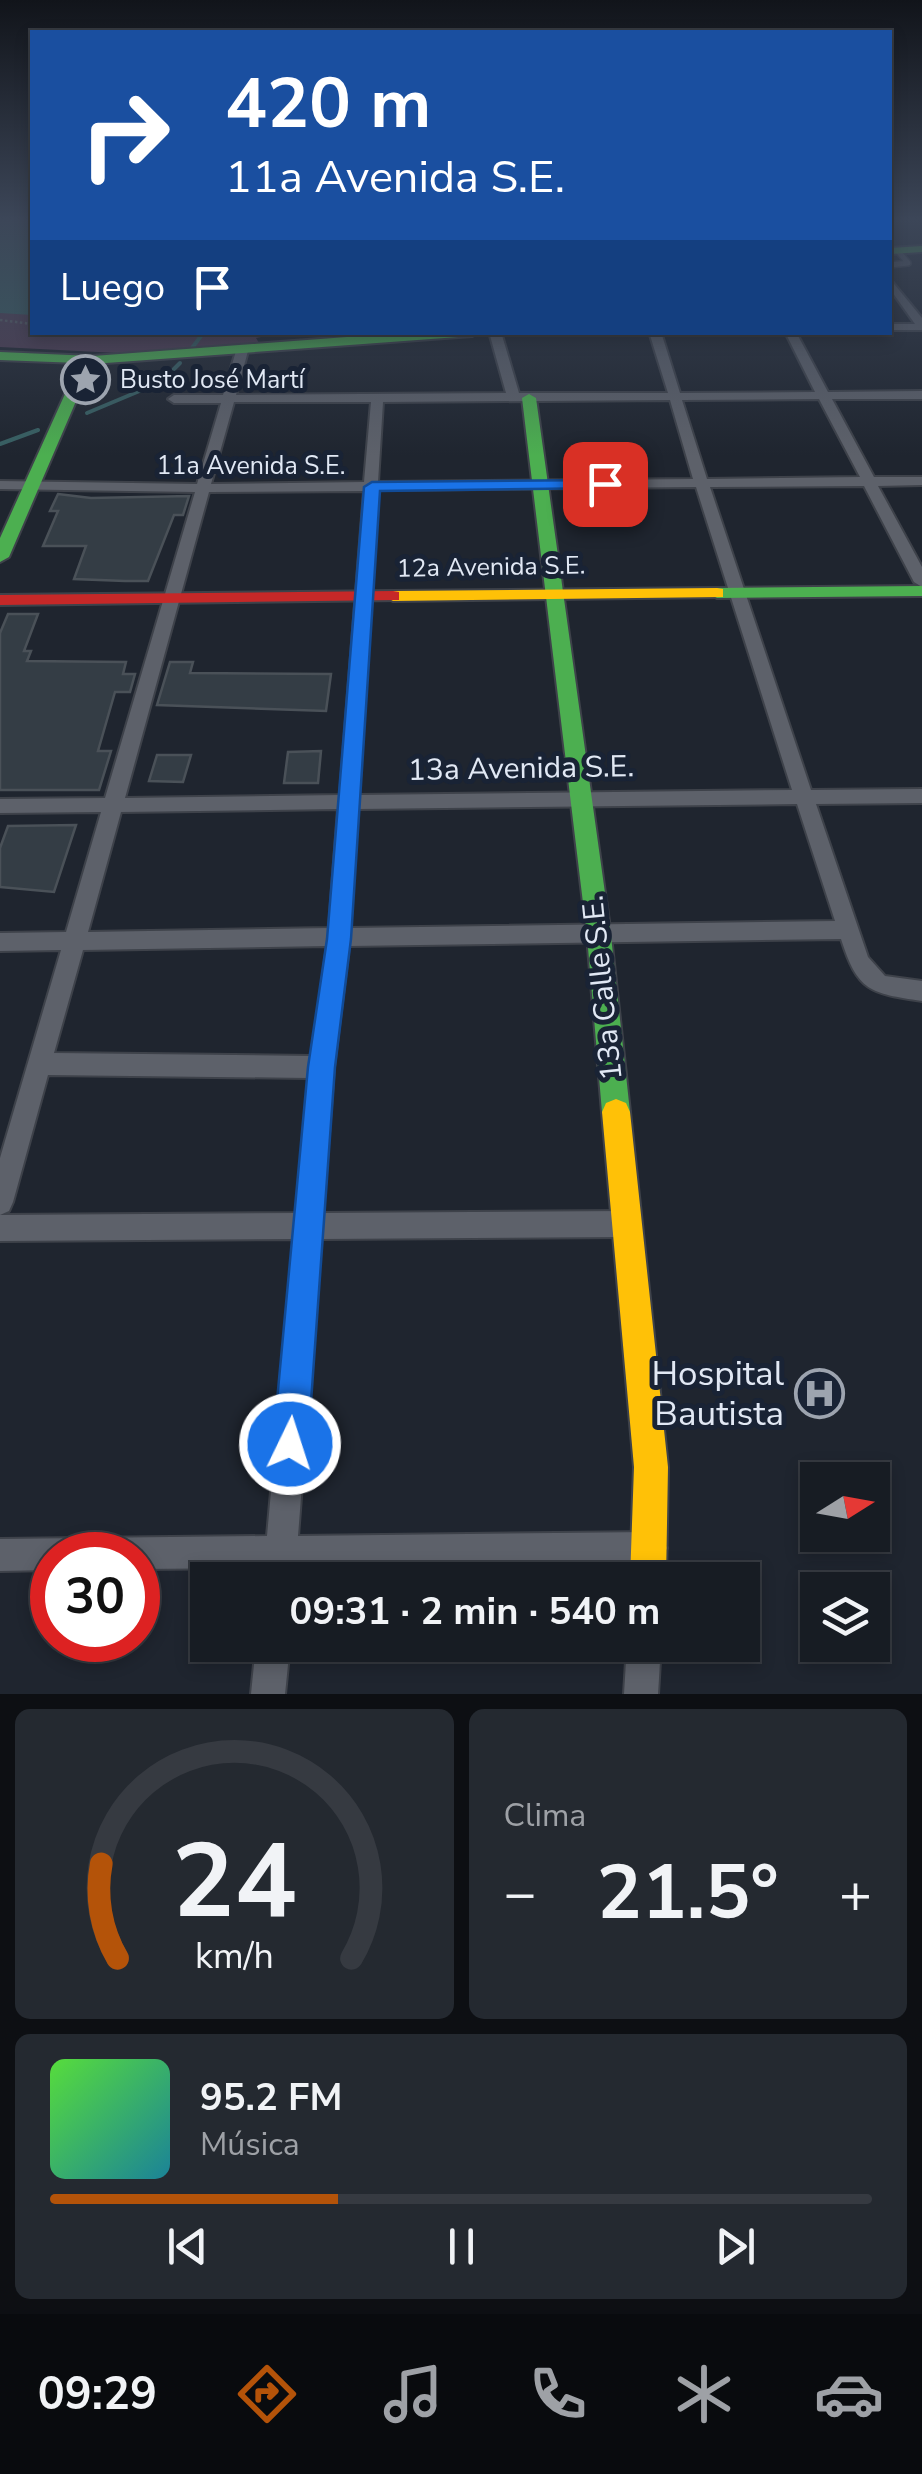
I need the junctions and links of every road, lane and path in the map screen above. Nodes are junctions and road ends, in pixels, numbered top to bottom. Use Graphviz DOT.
graph roads {
  1 [pos="901,298"];
  2 [pos="0,320"];
  3 [pos="30,324"];
  4 [pos="892,327"];
  5 [pos="922,327"];
  6 [pos="434,335"];
  7 [pos="497,335"];
  8 [pos="656,335"];
  9 [pos="792,335"];
  10 [pos="242,350"];
  11 [pos="178,355"];
  12 [pos="0,356"];
  13 [pos="95,359"];
  14 [pos="78,394"];
  15 [pos="823,394"];
  16 [pos="922,395"];
  17 [pos="678,397"];
  18 [pos="230,398"];
  19 [pos="521,398"];
  20 [pos="174,399"];
  21 [pos="377,399"];
  22 [pos="922,481"];
  23 [pos="868,482"];
  24 [pos="704,484"];
  25 [pos="0,485"];
  26 [pos="538,485"];
  27 [pos="30,486"];
  28 [pos="372,487"];
  29 [pos="202,488"];
  30 [pos="0,557"];
  31 [pos="922,582"];
  32 [pos="922,590"];
  33 [pos="735,591"];
  34 [pos="551,593"];
  35 [pos="361,594"];
  36 [pos="174,596"];
  37 [pos="0,600"];
  38 [pos="578,796"];
  39 [pos="804,796"];
  40 [pos="922,796"];
  41 [pos="348,801"];
  42 [pos="116,804"];
  43 [pos="0,806"];
  44 [pos="848,930"];
  45 [pos="598,936"];
  46 [pos="339,939"];
  47 [pos="74,941"];
  48 [pos="0,942"];
  49 [pos="922,991"];
  50 [pos="40,1064"];
  51 [pos="322,1067"];
  52 [pos="0,1202"];
  53 [pos="626,1224"];
  54 [pos="308,1225"];
  55 [pos="0,1228"];
  56 [pos="0,1555"];
  57 [pos="280,1562"];
  58 [pos="649,1562"];
  59 [pos="190,1563"];
  60 [pos="271,1662"];
  61 [pos="643,1662"];
  62 [pos="268,1694"];
  63 [pos="641,1694"];
  1 -- 5 [label="street"];
  2 -- 3 [label="path"];
  4 -- 5 [label="street"];
  6 -- 10 [label="street"];
  7 -- 19 [label="street, 13a Calle S.E."];
  8 -- 17 [label="street"];
  9 -- 15 [label="street"];
  10 -- 11 [label="street"];
  10 -- 18 [label="street"];
  11 -- 13 [label="street"];
  11 -- 14 [label="street"];
  12 -- 13 [label="street"];
  12 -- 14 [label="street"];
  13 -- 14 [label="street"];
  14 -- 27 [label="street"];
  15 -- 16 [label="street"];
  15 -- 17 [label="street"];
  15 -- 23 [label="street"];
  17 -- 19 [label="street"];
  17 -- 24 [label="street"];
  18 -- 20 [label="street"];
  18 -- 21 [label="street"];
  18 -- 29 [label="street"];
  19 -- 21 [label="street"];
  19 -- 26 [label="street, 13a Calle S.E."];
  21 -- 28 [label="street"];
  22 -- 23 [label="street, 11a Avenida S.E."];
  23 -- 24 [label="street, 11a Avenida S.E."];
  23 -- 31 [label="street"];
  24 -- 26 [label="street, 11a Avenida S.E."];
  24 -- 33 [label="street"];
  25 -- 27 [label="street, 11a Avenida S.E."];
  26 -- 28 [label="street, 11a Avenida S.E."];
  26 -- 34 [label="street, 13a Calle S.E."];
  27 -- 29 [label="street, 11a Avenida S.E."];
  27 -- 30 [label="street"];
  28 -- 29 [label="street, 11a Avenida S.E."];
  28 -- 35 [label="street"];
  29 -- 36 [label="street"];
  32 -- 33 [label="street, 12a Avenida S.E."];
  33 -- 34 [label="street, 12a Avenida S.E."];
  33 -- 39 [label="street"];
  34 -- 35 [label="street, 12a Avenida S.E."];
  34 -- 38 [label="street, 13a Calle S.E."];
  35 -- 36 [label="street, 12a Avenida S.E."];
  35 -- 41 [label="street"];
  36 -- 37 [label="street, 12a Avenida S.E."];
  36 -- 42 [label="street"];
  38 -- 39 [label="street, 13a Avenida S.E."];
  38 -- 41 [label="street, 13a Avenida S.E."];
  38 -- 45 [label="street, 13a Calle S.E."];
  39 -- 40 [label="street, 13a Avenida S.E."];
  39 -- 44 [label="street"];
  41 -- 42 [label="street, 13a Avenida S.E."];
  41 -- 46 [label="street"];
  42 -- 43 [label="street, 13a Avenida S.E."];
  42 -- 47 [label="street"];
  44 -- 45 [label="street"];
  44 -- 49 [label="street"];
  45 -- 46 [label="street"];
  45 -- 53 [label="street, 13a Calle S.E."];
  46 -- 47 [label="street"];
  46 -- 51 [label="street"];
  47 -- 48 [label="street"];
  47 -- 50 [label="street"];
  50 -- 51 [label="street"];
  50 -- 52 [label="street"];
  51 -- 54 [label="street"];
  53 -- 54 [label="street"];
  53 -- 58 [label="street, 13a Calle S.E."];
  54 -- 55 [label="street"];
  54 -- 57 [label="street"];
  56 -- 59 [label="street"];
  60 -- 62 [label="street"];
  61 -- 63 [label="street"];
}
